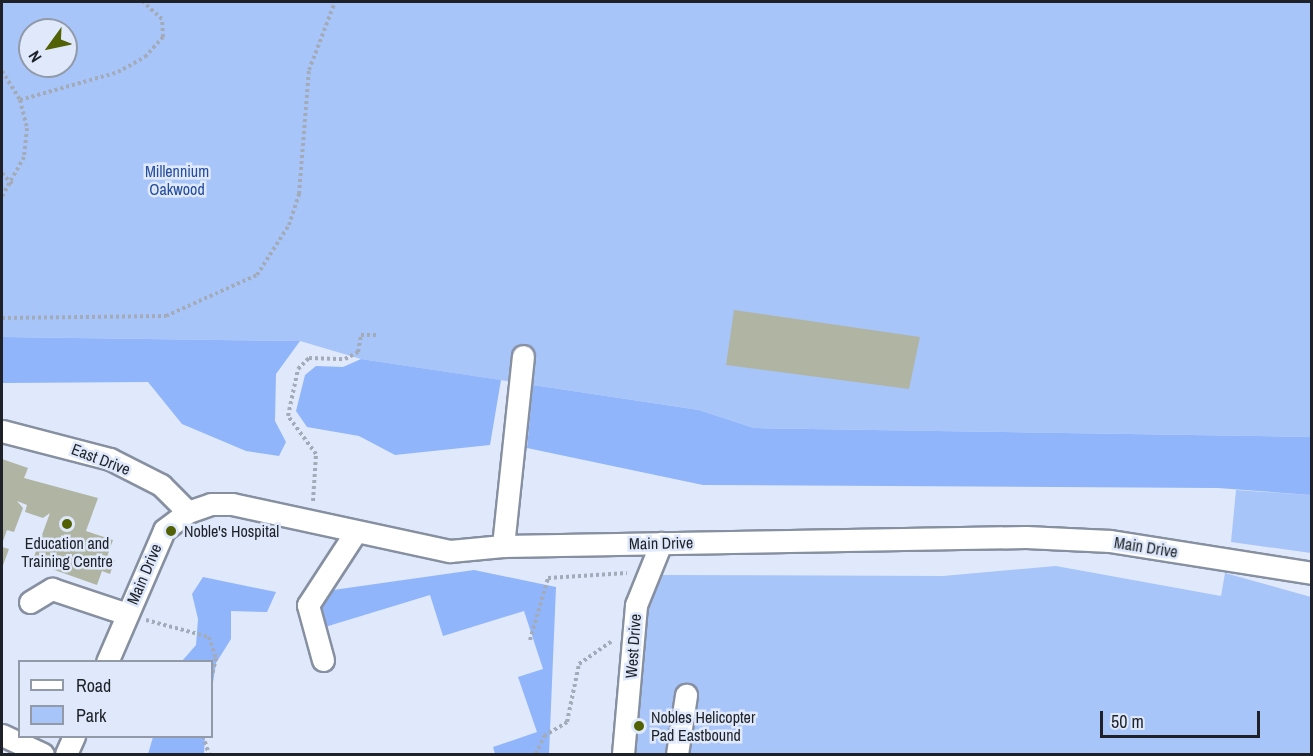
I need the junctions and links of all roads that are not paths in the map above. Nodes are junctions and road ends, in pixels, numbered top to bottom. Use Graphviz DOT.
graph roads {
  1 [pos="524,356"];
  2 [pos="2,431"];
  3 [pos="188,512"];
  4 [pos="355,533"];
  5 [pos="661,543"];
  6 [pos="503,546"];
  7 [pos="1311,573"];
  8 [pos="30,602"];
  9 [pos="134,616"];
  10 [pos="108,660"];
  11 [pos="323,660"];
  12 [pos="686,695"];
  13 [pos="2,735"];
  14 [pos="73,738"];
  15 [pos="43,754"];
  16 [pos="66,754"];
  17 [pos="623,754"];
  18 [pos="677,754"];
  1 -- 6 [label="street"];
  2 -- 3 [label="street, East Drive"];
  3 -- 4 [label="street, Main Drive"];
  3 -- 9 [label="street, Main Drive"];
  4 -- 6 [label="street, Main Drive"];
  4 -- 11 [label="street"];
  5 -- 6 [label="street, Main Drive"];
  5 -- 7 [label="street, Main Drive"];
  5 -- 17 [label="street, West Drive"];
  8 -- 9 [label="street"];
  9 -- 10 [label="street, Main Drive"];
  12 -- 18 [label="street"];
  13 -- 15 [label="street"];
  14 -- 16 [label="street"];
}
